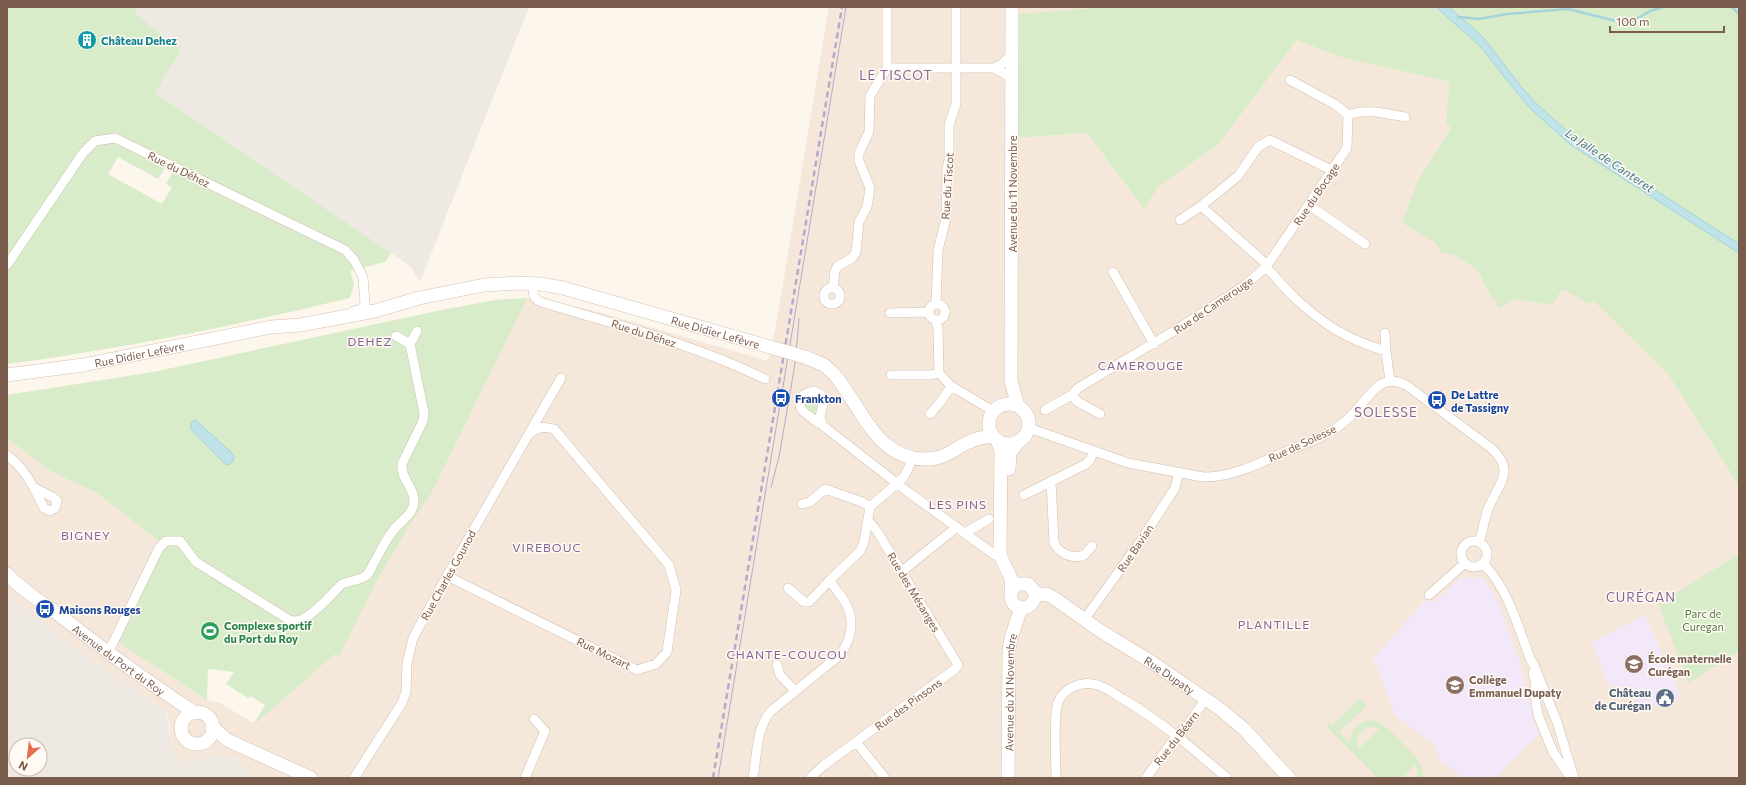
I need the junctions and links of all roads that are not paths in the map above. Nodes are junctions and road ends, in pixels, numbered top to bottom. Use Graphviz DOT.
graph roads {
  1 [pos="887,7"];
  2 [pos="956,7"];
  3 [pos="1012,7"];
  4 [pos="1012,54"];
  5 [pos="886,68"];
  6 [pos="957,68"];
  7 [pos="994,68"];
  8 [pos="1012,78"];
  9 [pos="1290,80"];
  10 [pos="1348,115"];
  11 [pos="1405,117"];
  12 [pos="1331,170"];
  13 [pos="1309,205"];
  14 [pos="1201,206"];
  15 [pos="1180,220"];
  16 [pos="1365,244"];
  17 [pos="7,265"];
  18 [pos="1266,267"];
  19 [pos="1113,272"];
  20 [pos="533,283"];
  21 [pos="833,288"];
  22 [pos="419,298"];
  23 [pos="365,304"];
  24 [pos="936,304"];
  25 [pos="890,312"];
  26 [pos="928,312"];
  27 [pos="323,320"];
  28 [pos="936,321"];
  29 [pos="271,328"];
  30 [pos="417,331"];
  31 [pos="1385,333"];
  32 [pos="396,336"];
  33 [pos="410,344"];
  34 [pos="1154,344"];
  35 [pos="1386,351"];
  36 [pos="939,373"];
  37 [pos="7,375"];
  38 [pos="890,375"];
  39 [pos="561,378"];
  40 [pos="765,379"];
  41 [pos="1011,381"];
  42 [pos="1390,381"];
  43 [pos="951,386"];
  44 [pos="1072,395"];
  45 [pos="1018,406"];
  46 [pos="998,408"];
  47 [pos="1045,410"];
  48 [pos="930,414"];
  49 [pos="1100,414"];
  50 [pos="822,425"];
  51 [pos="1028,428"];
  52 [pos="993,433"];
  53 [pos="529,434"];
  54 [pos="1019,441"];
  55 [pos="1094,451"];
  56 [pos="7,455"];
  57 [pos="912,457"];
  58 [pos="1179,472"];
  59 [pos="1051,481"];
  60 [pos="897,484"];
  61 [pos="36,488"];
  62 [pos="1024,495"];
  63 [pos="802,504"];
  64 [pos="870,507"];
  65 [pos="989,519"];
  66 [pos="868,520"];
  67 [pos="957,527"];
  68 [pos="965,533"];
  69 [pos="1480,542"];
  70 [pos="1092,546"];
  71 [pos="995,555"];
  72 [pos="1484,563"];
  73 [pos="1465,564"];
  74 [pos="901,572"];
  75 [pos="7,574"];
  76 [pos="447,576"];
  77 [pos="830,580"];
  78 [pos="1028,584"];
  79 [pos="788,588"];
  80 [pos="1012,590"];
  81 [pos="1036,595"];
  82 [pos="1429,595"];
  83 [pos="1022,608"];
  84 [pos="1084,620"];
  85 [pos="108,653"];
  86 [pos="1530,661"];
  87 [pos="777,665"];
  88 [pos="958,665"];
  89 [pos="796,691"];
  90 [pos="1206,698"];
  91 [pos="175,700"];
  92 [pos="1548,700"];
  93 [pos="1536,704"];
  94 [pos="195,712"];
  95 [pos="534,719"];
  96 [pos="183,720"];
  97 [pos="213,727"];
  98 [pos="1177,735"];
  99 [pos="227,740"];
  100 [pos="206,741"];
  101 [pos="1564,741"];
  102 [pos="856,742"];
  103 [pos="1550,745"];
  104 [pos="311,778"];
  105 [pos="354,778"];
  106 [pos="525,778"];
  107 [pos="753,778"];
  108 [pos="810,778"];
  109 [pos="885,778"];
  110 [pos="1008,778"];
  111 [pos="1056,778"];
  112 [pos="1146,778"];
  113 [pos="1227,778"];
  114 [pos="1289,778"];
  115 [pos="1572,778"];
  1 -- 5 [label="street"];
  2 -- 6 [label="street, Rue du Tiscot"];
  3 -- 4 [label="main road, Avenue du 11 Novembre"];
  4 -- 7 [label="street"];
  4 -- 8 [label="main road, Avenue du 11 Novembre"];
  5 -- 6 [label="street"];
  5 -- 21 [label="street"];
  6 -- 7 [label="street"];
  6 -- 24 [label="street, Rue du Tiscot"];
  7 -- 8 [label="street"];
  8 -- 41 [label="main road, Avenue du 11 Novembre"];
  9 -- 10 [label="street"];
  10 -- 11 [label="street"];
  10 -- 12 [label="street, Rue du Bocage"];
  12 -- 13 [label="street, Rue du Bocage"];
  12 -- 14 [label="street"];
  13 -- 16 [label="street"];
  13 -- 18 [label="street, Rue du Bocage"];
  14 -- 15 [label="street"];
  14 -- 18 [label="street"];
  17 -- 23 [label="street, Rue du Déhez"];
  18 -- 34 [label="street, Rue de Camerouge"];
  18 -- 35 [label="street"];
  19 -- 34 [label="street"];
  20 -- 22 [label="main road, Rue Didier Lefèvre"];
  20 -- 40 [label="street, Rue du Déhez"];
  20 -- 57 [label="main road, Rue Didier Lefèvre, bridge"];
  22 -- 23 [label="main road, Rue Didier Lefèvre"];
  22 -- 27 [label="main road, Rue Didier Lefèvre"];
  23 -- 27 [label="street"];
  23 -- 29 [label="main road, Rue Didier Lefèvre"];
  24 -- 26 [label="street"];
  24 -- 28 [label="street, Rue du Tiscot"];
  25 -- 26 [label="street"];
  26 -- 28 [label="street"];
  27 -- 29 [label="main road, Rue Didier Lefèvre"];
  28 -- 36 [label="street"];
  29 -- 37 [label="main road, Rue Didier Lefèvre"];
  30 -- 33 [label="street"];
  31 -- 35 [label="street"];
  32 -- 33 [label="street"];
  33 -- 85 [label="street"];
  34 -- 44 [label="street, Rue de Camerouge"];
  35 -- 42 [label="street"];
  36 -- 38 [label="street"];
  36 -- 43 [label="street"];
  39 -- 53 [label="street, Rue Charles Gounod"];
  41 -- 45 [label="main road, Avenue du 11 Novembre"];
  41 -- 46 [label="main road, Avenue du 11 Novembre"];
  42 -- 58 [label="street, Rue de Solesse"];
  42 -- 69 [label="street"];
  43 -- 46 [label="street"];
  43 -- 48 [label="street"];
  44 -- 47 [label="street, Rue de Camerouge"];
  44 -- 49 [label="street"];
  45 -- 46 [label="main road"];
  45 -- 51 [label="main road"];
  46 -- 52 [label="main road"];
  50 -- 60 [label="street"];
  51 -- 54 [label="main road"];
  51 -- 55 [label="street, Rue de Solesse"];
  52 -- 54 [label="main road"];
  52 -- 57 [label="main road, Rue Didier Lefèvre"];
  52 -- 80 [label="main road"];
  53 -- 76 [label="street, Rue Charles Gounod"];
  53 -- 76 [label="street, Rue Mozart"];
  54 -- 78 [label="main road"];
  55 -- 58 [label="street, Rue de Solesse"];
  55 -- 59 [label="street"];
  56 -- 61 [label="street"];
  57 -- 60 [label="street"];
  58 -- 84 [label="street, Rue Bavian"];
  59 -- 62 [label="street"];
  59 -- 70 [label="street"];
  60 -- 64 [label="street"];
  60 -- 67 [label="street"];
  63 -- 64 [label="street"];
  64 -- 66 [label="street"];
  65 -- 68 [label="street"];
  66 -- 74 [label="street, Rue des Mésanges"];
  66 -- 77 [label="street"];
  67 -- 68 [label="street"];
  67 -- 74 [label="street"];
  68 -- 71 [label="street"];
  69 -- 72 [label="street"];
  69 -- 73 [label="street"];
  72 -- 73 [label="street"];
  72 -- 86 [label="street"];
  73 -- 82 [label="street"];
  74 -- 88 [label="street, Rue des Mésanges"];
  75 -- 85 [label="main road, Avenue du Port du Roy"];
  76 -- 105 [label="street, Rue Charles Gounod"];
  77 -- 79 [label="street"];
  77 -- 89 [label="street"];
  78 -- 80 [label="main road"];
  78 -- 81 [label="main road"];
  80 -- 83 [label="main road"];
  81 -- 83 [label="main road"];
  81 -- 84 [label="main road, Rue Dupaty"];
  83 -- 110 [label="main road, Avenue du XI Novembre"];
  84 -- 90 [label="main road, Rue Dupaty"];
  85 -- 91 [label="main road, Avenue du Port du Roy"];
  86 -- 92 [label="street"];
  86 -- 93 [label="street"];
  87 -- 89 [label="street"];
  88 -- 102 [label="street, Rue des Pinsons"];
  89 -- 107 [label="street"];
  90 -- 98 [label="street, Rue du Béarn"];
  90 -- 114 [label="main road, Rue Dupaty"];
  91 -- 94 [label="main road, Avenue du Port du Roy"];
  91 -- 96 [label="main road, Avenue du Port du Roy"];
  92 -- 93 [label="street"];
  92 -- 101 [label="street"];
  93 -- 103 [label="street"];
  94 -- 96 [label="main road"];
  94 -- 97 [label="main road, Avenue du Port du Roy"];
  95 -- 106 [label="street"];
  96 -- 100 [label="main road, Avenue du Port du Roy"];
  97 -- 99 [label="main road, Avenue du Port du Roy"];
  97 -- 100 [label="main road"];
  98 -- 111 [label="street"];
  98 -- 112 [label="street, Rue du Béarn"];
  98 -- 113 [label="street"];
  99 -- 100 [label="main road, Avenue du Port du Roy"];
  99 -- 104 [label="main road, Avenue du Port du Roy"];
  101 -- 103 [label="street"];
  101 -- 115 [label="street"];
  102 -- 108 [label="street, Rue des Pinsons"];
  102 -- 109 [label="street"];
  103 -- 115 [label="street"];
}
